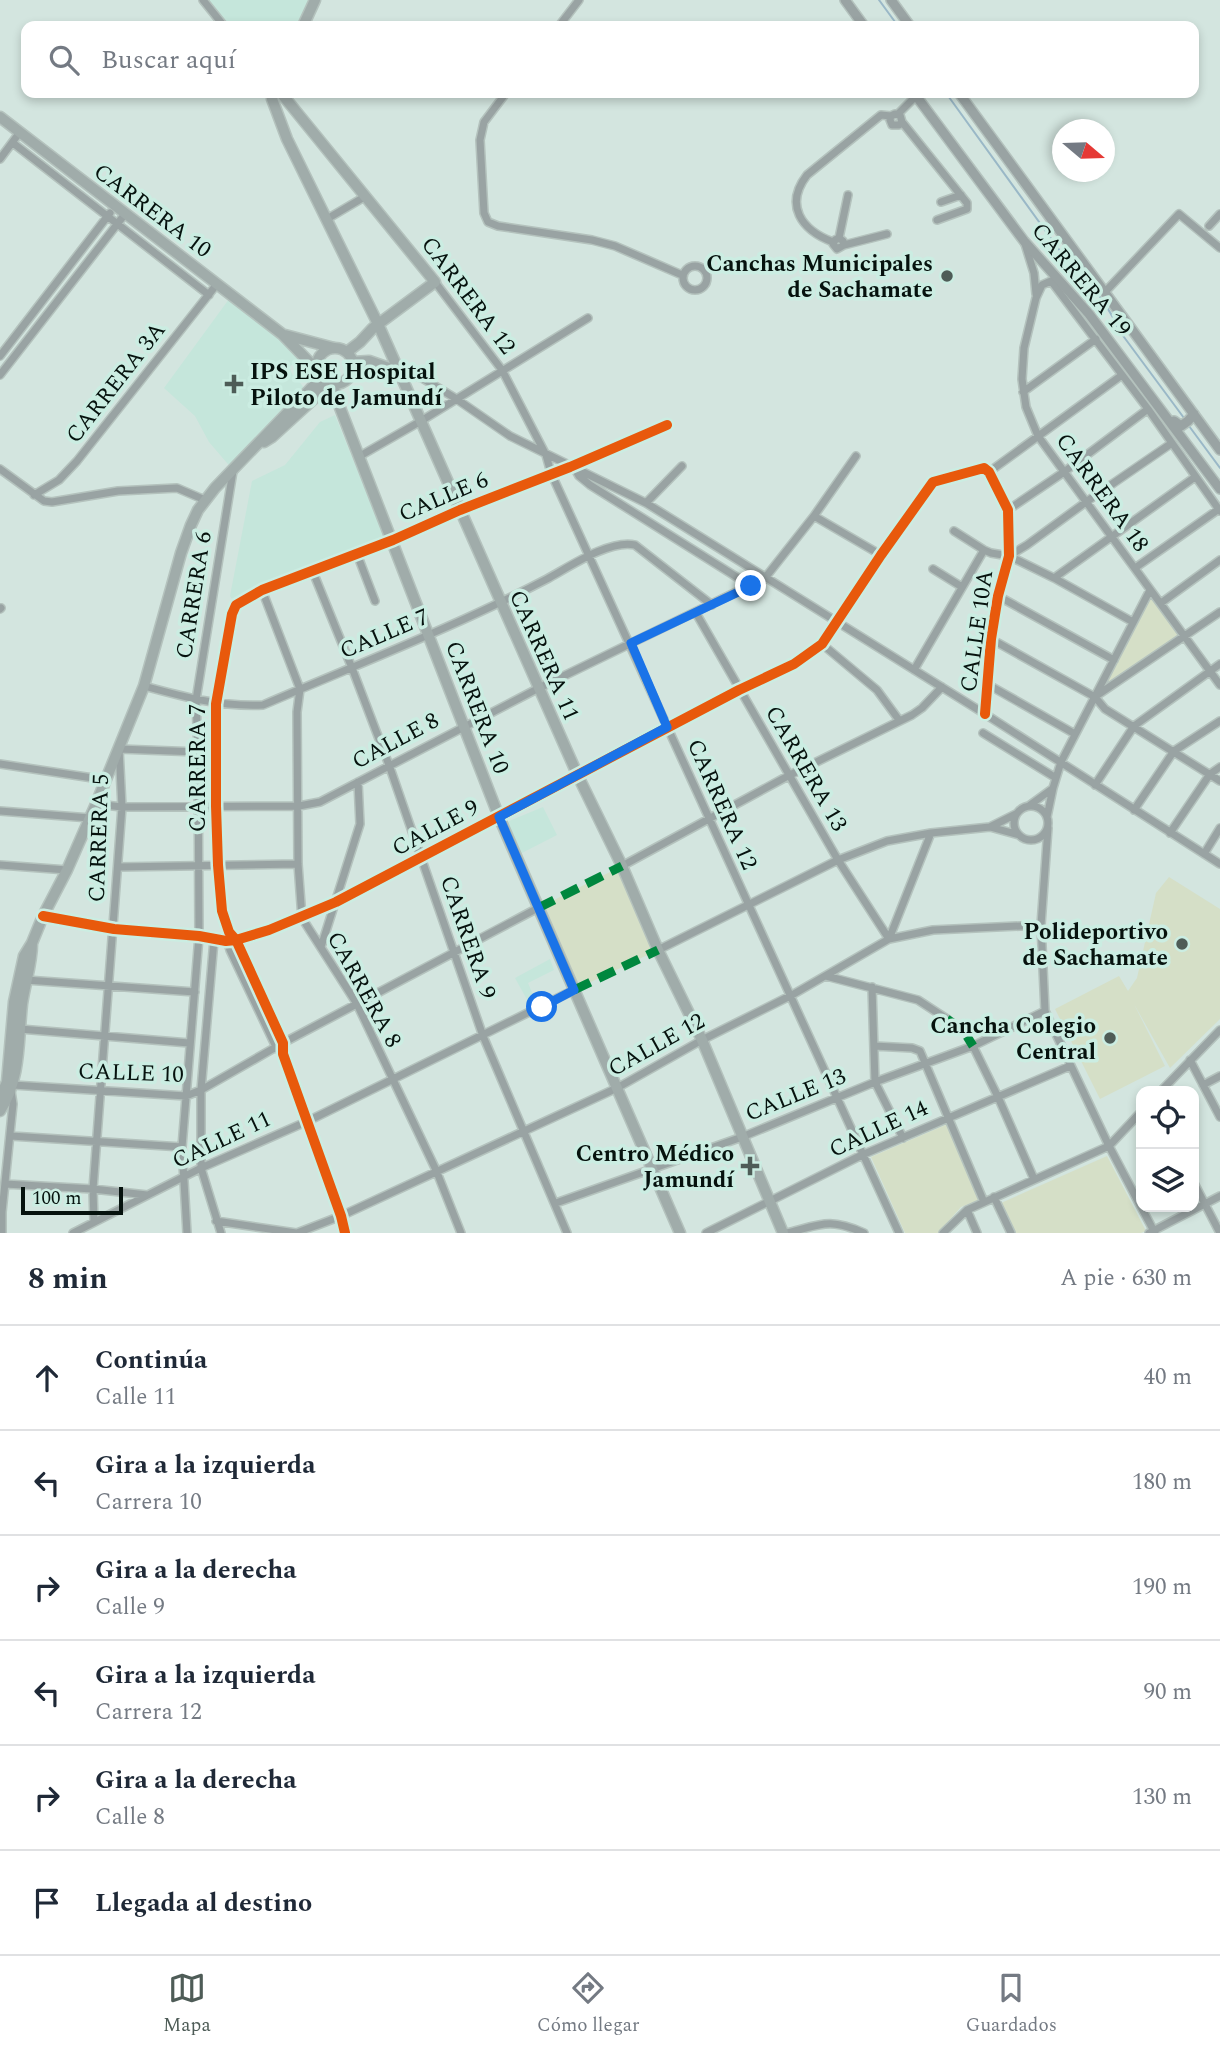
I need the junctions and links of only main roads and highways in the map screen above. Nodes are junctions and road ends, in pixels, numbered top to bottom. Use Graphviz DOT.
graph roads {
  1 [pos="315,0"];
  2 [pos="305,21"];
  3 [pos="272,98"];
  4 [pos="285,98"];
  5 [pos="0,117"];
  6 [pos="378,324"];
  7 [pos="282,334"];
  8 [pos="335,348"];
  9 [pos="350,357"];
  10 [pos="400,372"];
  11 [pos="325,379"];
  12 [pos="32,943"];
  13 [pos="0,1097"];
  14 [pos="0,1111"];
  15 [pos="680,1233"];
  16 [pos="785,1233"];
  1 -- 2 [label="main road"];
  3 -- 6 [label="main road, CARRERA 11"];
  4 -- 6 [label="main road, CARRERA 12"];
  5 -- 7 [label="main road, CARRERA 10"];
  6 -- 9 [label="main road"];
  6 -- 10 [label="main road, CARRERA 11"];
  7 -- 8 [label="main road, CARRERA 10"];
  7 -- 11 [label="main road, CARRERA 10"];
  8 -- 9 [label="main road"];
  8 -- 11 [label="main road"];
  9 -- 10 [label="main road"];
  9 -- 11 [label="main road"];
  10 -- 16 [label="main road, CARRERA 11"];
  11 -- 12 [label="main road"];
  11 -- 15 [label="main road, CARRERA 10"];
  12 -- 13 [label="main road"];
  12 -- 14 [label="main road"];
}
